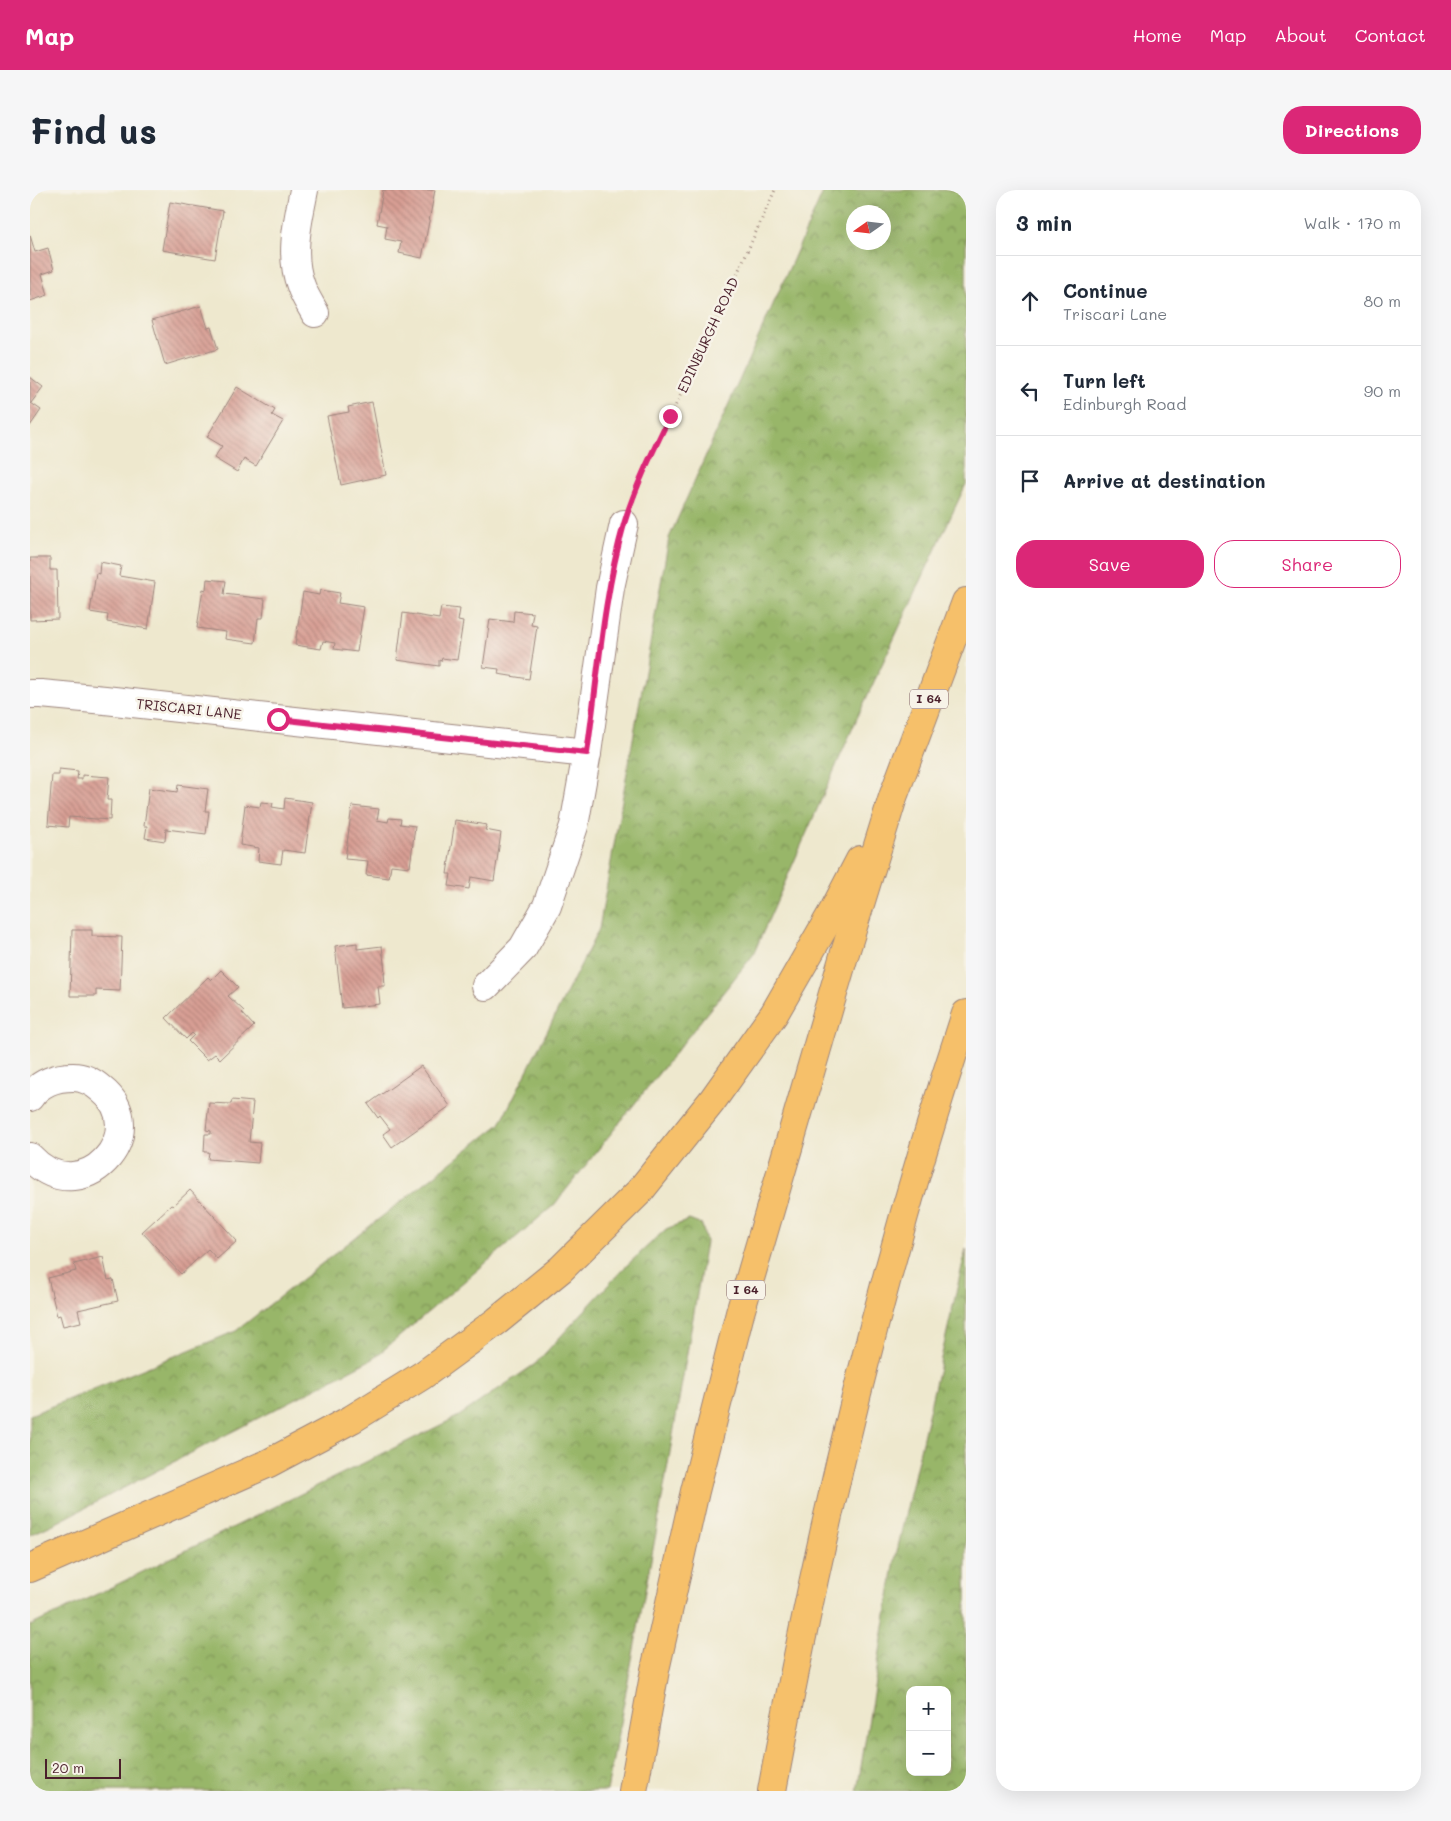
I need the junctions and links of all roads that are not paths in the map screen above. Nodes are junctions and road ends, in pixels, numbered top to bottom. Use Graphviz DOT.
graph roads {
  1 [pos="304,190"];
  2 [pos="315,313"];
  3 [pos="624,524"];
  4 [pos="966,602"];
  5 [pos="30,694"];
  6 [pos="587,753"];
  7 [pos="893,797"];
  8 [pos="486,986"];
  9 [pos="966,1014"];
  10 [pos="30,1097"];
  11 [pos="30,1157"];
  12 [pos="30,1568"];
  13 [pos="633,1791"];
  14 [pos="772,1791"];
  1 -- 2 [label="street"];
  3 -- 6 [label="street"];
  4 -- 7 [label="highway, I 64"];
  5 -- 6 [label="street, TRISCARI LANE"];
  6 -- 8 [label="street"];
  7 -- 12 [label="highway"];
  7 -- 13 [label="highway, I 64"];
  9 -- 14 [label="highway"];
  10 -- 11 [label="street"];
}
